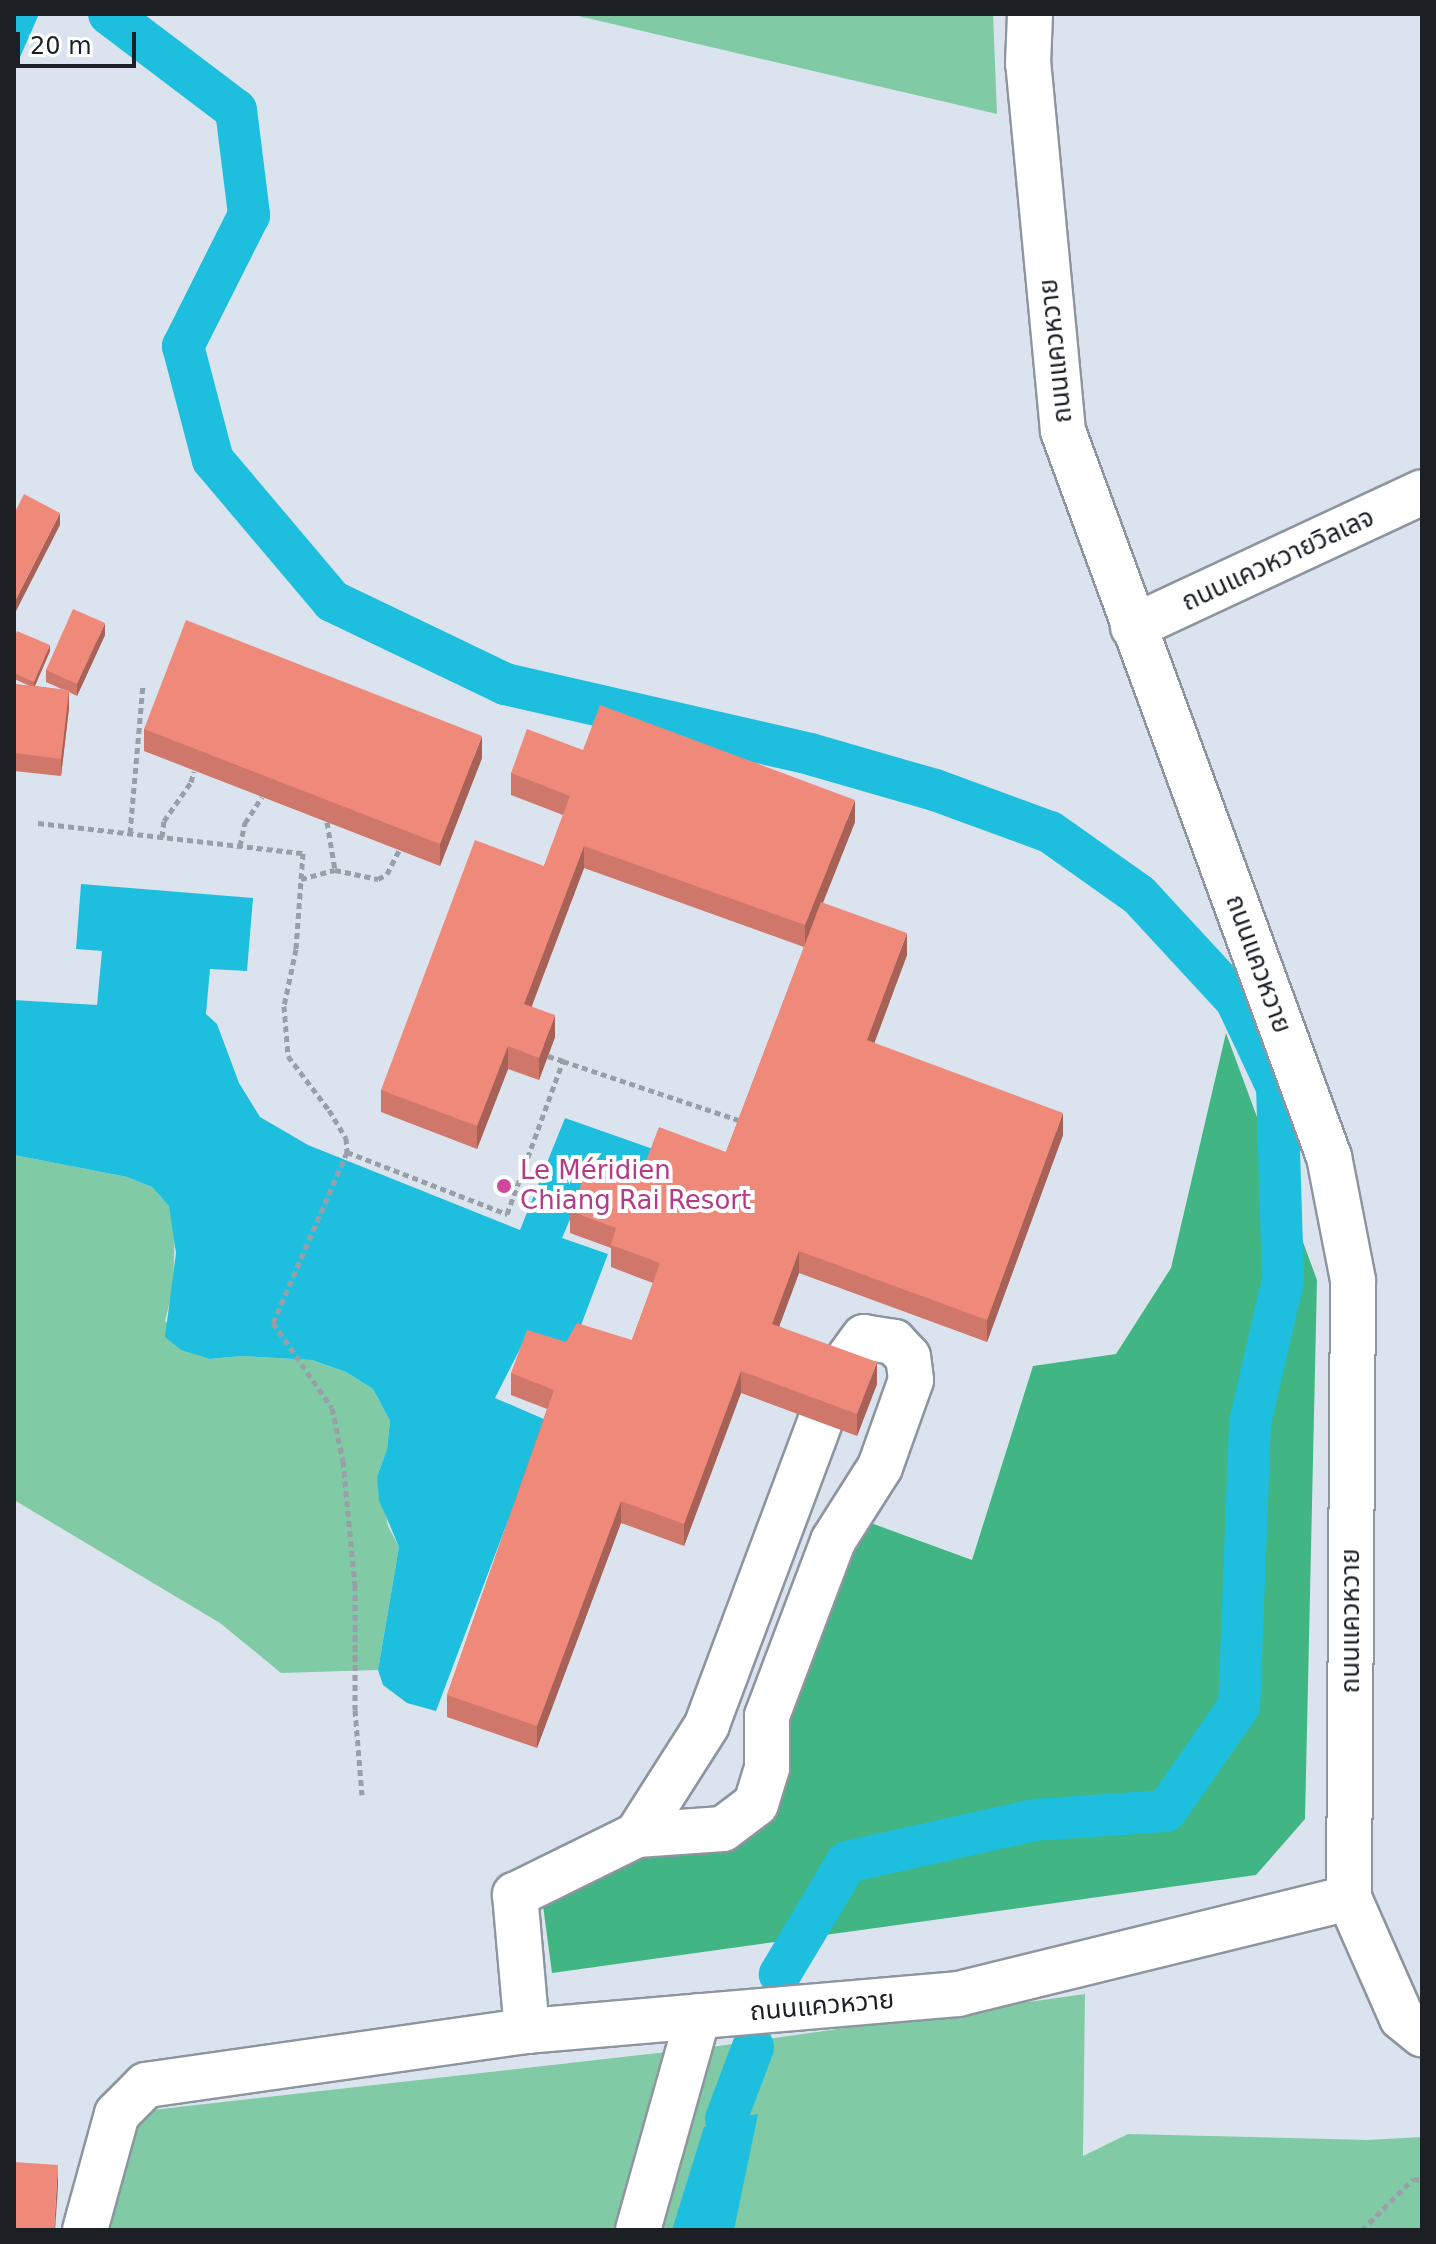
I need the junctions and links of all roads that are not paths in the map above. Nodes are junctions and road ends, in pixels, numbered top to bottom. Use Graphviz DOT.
graph roads {
  1 [pos="1030,14"];
  2 [pos="1422,492"];
  3 [pos="1133,627"];
  4 [pos="840,1370"];
  5 [pos="820,1422"];
  6 [pos="637,1835"];
  7 [pos="1349,1898"];
  8 [pos="698,2016"];
  9 [pos="527,2031"];
  10 [pos="1422,2034"];
  11 [pos="85,2230"];
  12 [pos="638,2230"];
  1 -- 3 [label="street, ถนนแควหวาย"];
  2 -- 3 [label="street, ถนนแควหวายวิลเลจ"];
  3 -- 7 [label="street, ถนนแควหวาย"];
  4 -- 6 [label="street"];
  5 -- 6 [label="street"];
  6 -- 9 [label="street"];
  7 -- 8 [label="street, ถนนแควหวาย"];
  7 -- 10 [label="street"];
  8 -- 9 [label="street, ถนนแควหวาย"];
  8 -- 12 [label="street"];
  9 -- 11 [label="street, ถนนแควหวาย"];
}
